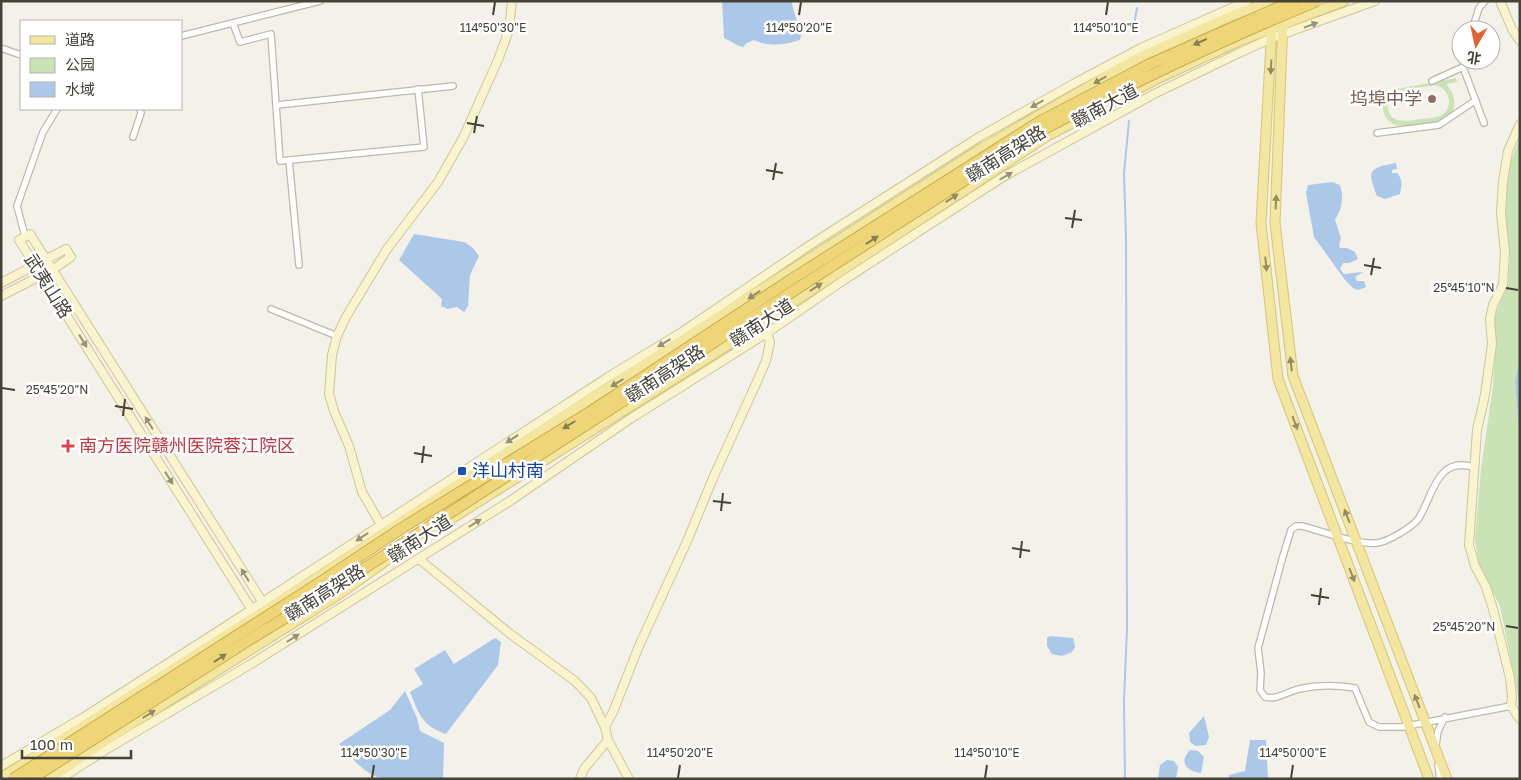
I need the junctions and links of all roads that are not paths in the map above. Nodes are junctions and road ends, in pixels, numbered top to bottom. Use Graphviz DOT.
graph roads {
  1 [pos="320,1"];
  2 [pos="512,1"];
  3 [pos="1247,1"];
  4 [pos="1270,1"];
  5 [pos="1283,1"];
  6 [pos="1293,1"];
  7 [pos="1344,1"];
  8 [pos="1375,1"];
  9 [pos="1485,1"];
  10 [pos="1500,1"];
  11 [pos="1321,4"];
  12 [pos="1229,16"];
  13 [pos="1475,20"];
  14 [pos="233,23"];
  15 [pos="1283,24"];
  16 [pos="1272,28"];
  17 [pos="1283,34"];
  18 [pos="182,36"];
  19 [pos="1272,38"];
  20 [pos="1239,41"];
  21 [pos="1520,41"];
  22 [pos="1,48"];
  23 [pos="20,55"];
  24 [pos="1456,70"];
  25 [pos="1464,70"];
  26 [pos="1432,81"];
  27 [pos="452,86"];
  28 [pos="418,89"];
  29 [pos="1476,100"];
  30 [pos="277,105"];
  31 [pos="56,110"];
  32 [pos="140,110"];
  33 [pos="1484,123"];
  34 [pos="1520,124"];
  35 [pos="1377,133"];
  36 [pos="133,137"];
  37 [pos="289,160"];
  38 [pos="25,236"];
  39 [pos="46,260"];
  40 [pos="35,265"];
  41 [pos="299,265"];
  42 [pos="52,270"];
  43 [pos="41,275"];
  44 [pos="1,283"];
  45 [pos="1,296"];
  46 [pos="271,309"];
  47 [pos="700,329"];
  48 [pos="767,333"];
  49 [pos="338,336"];
  50 [pos="717,352"];
  51 [pos="635,372"];
  52 [pos="650,394"];
  53 [pos="1474,468"];
  54 [pos="382,529"];
  55 [pos="1337,535"];
  56 [pos="1356,540"];
  57 [pos="397,554"];
  58 [pos="419,559"];
  59 [pos="324,573"];
  60 [pos="338,594"];
  61 [pos="264,605"];
  62 [pos="254,612"];
  63 [pos="281,631"];
  64 [pos="270,638"];
  65 [pos="1511,706"];
  66 [pos="100,715"];
  67 [pos="1446,717"];
  68 [pos="1520,719"];
  69 [pos="1425,721"];
  70 [pos="1409,725"];
  71 [pos="605,727"];
  72 [pos="114,735"];
  73 [pos="608,740"];
  74 [pos="43,752"];
  75 [pos="1437,752"];
  76 [pos="1,766"];
  77 [pos="56,777"];
  78 [pos="1,778"];
  79 [pos="13,779"];
  80 [pos="31,779"];
  81 [pos="580,779"];
  82 [pos="629,779"];
  83 [pos="1429,779"];
  84 [pos="1440,779"];
  85 [pos="1448,779"];
  1 -- 14 [label="street"];
  2 -- 49 [label="street"];
  3 -- 54 [label="street, one-way"];
  4 -- 12 [label="main road, 赣南大道"];
  4 -- 16 [label="main road"];
  5 -- 15 [label="main road"];
  6 -- 79 [label="highway, 赣南高架路, one-way, bridge"];
  7 -- 11 [label="main road, 赣南大道"];
  17 -- 8 [label="street, one-way"];
  9 -- 13 [label="street"];
  10 -- 21 [label="street"];
  11 -- 15 [label="main road, 赣南大道"];
  80 -- 11 [label="highway, 赣南高架路, one-way, bridge"];
  12 -- 20 [label="main road"];
  12 -- 47 [label="main road, 赣南大道, one-way"];
  14 -- 18 [label="street"];
  14 -- 30 [label="street"];
  15 -- 16 [label="main road, 赣南大道"];
  15 -- 17 [label="main road"];
  16 -- 19 [label="main road"];
  16 -- 20 [label="main road, 赣南大道"];
  17 -- 19 [label="street"];
  56 -- 17 [label="main road, one-way"];
  48 -- 19 [label="street, one-way"];
  19 -- 55 [label="main road, one-way"];
  50 -- 20 [label="main road, 赣南大道, one-way"];
  22 -- 23 [label="street"];
  24 -- 26 [label="street"];
  25 -- 29 [label="street"];
  27 -- 28 [label="street"];
  28 -- 30 [label="street"];
  28 -- 37 [label="street"];
  29 -- 33 [label="street"];
  29 -- 35 [label="street"];
  30 -- 37 [label="street"];
  31 -- 38 [label="street"];
  32 -- 36 [label="street"];
  34 -- 53 [label="street"];
  37 -- 41 [label="street"];
  38 -- 39 [label="street, 武夷山路"];
  38 -- 40 [label="street, 武夷山路"];
  39 -- 40 [label="street"];
  39 -- 42 [label="street, 武夷山路"];
  39 -- 42 [label="street"];
  40 -- 43 [label="street, 武夷山路"];
  40 -- 44 [label="street"];
  42 -- 43 [label="street"];
  61 -- 42 [label="street, 武夷山路, one-way"];
  43 -- 45 [label="street"];
  43 -- 62 [label="street, 武夷山路, one-way"];
  46 -- 49 [label="street"];
  47 -- 50 [label="main road"];
  47 -- 51 [label="main road, 赣南大道"];
  58 -- 48 [label="street, one-way"];
  48 -- 71 [label="street"];
  49 -- 54 [label="street"];
  50 -- 52 [label="main road, 赣南大道"];
  51 -- 52 [label="main road"];
  51 -- 54 [label="main road, 赣南大道, one-way"];
  52 -- 57 [label="main road, 赣南大道"];
  53 -- 56 [label="street"];
  53 -- 65 [label="street"];
  54 -- 57 [label="main road"];
  54 -- 59 [label="main road, 赣南大道"];
  54 -- 61 [label="street, one-way"];
  55 -- 56 [label="street"];
  55 -- 70 [label="main road, one-way"];
  55 -- 70 [label="street"];
  69 -- 56 [label="main road, one-way"];
  57 -- 60 [label="main road, 赣南大道"];
  58 -- 71 [label="street"];
  77 -- 58 [label="street, one-way"];
  59 -- 60 [label="main road"];
  59 -- 61 [label="main road, 赣南大道"];
  60 -- 63 [label="main road, 赣南大道"];
  61 -- 62 [label="main road, 赣南大道"];
  61 -- 63 [label="street, 武夷山路"];
  62 -- 64 [label="street, 武夷山路"];
  62 -- 66 [label="main road, 赣南大道"];
  62 -- 76 [label="street"];
  63 -- 64 [label="main road, 赣南大道"];
  72 -- 64 [label="main road, 赣南大道, one-way"];
  65 -- 67 [label="street"];
  65 -- 68 [label="street"];
  66 -- 72 [label="main road"];
  66 -- 74 [label="main road, 赣南大道"];
  67 -- 69 [label="street"];
  67 -- 75 [label="street"];
  69 -- 70 [label="street"];
  69 -- 75 [label="main road"];
  70 -- 83 [label="main road"];
  71 -- 73 [label="street"];
  72 -- 77 [label="main road, 赣南大道"];
  73 -- 81 [label="street"];
  73 -- 82 [label="street"];
  74 -- 77 [label="main road"];
  74 -- 78 [label="main road, 赣南大道"];
  75 -- 84 [label="street"];
  75 -- 85 [label="main road"];
}
